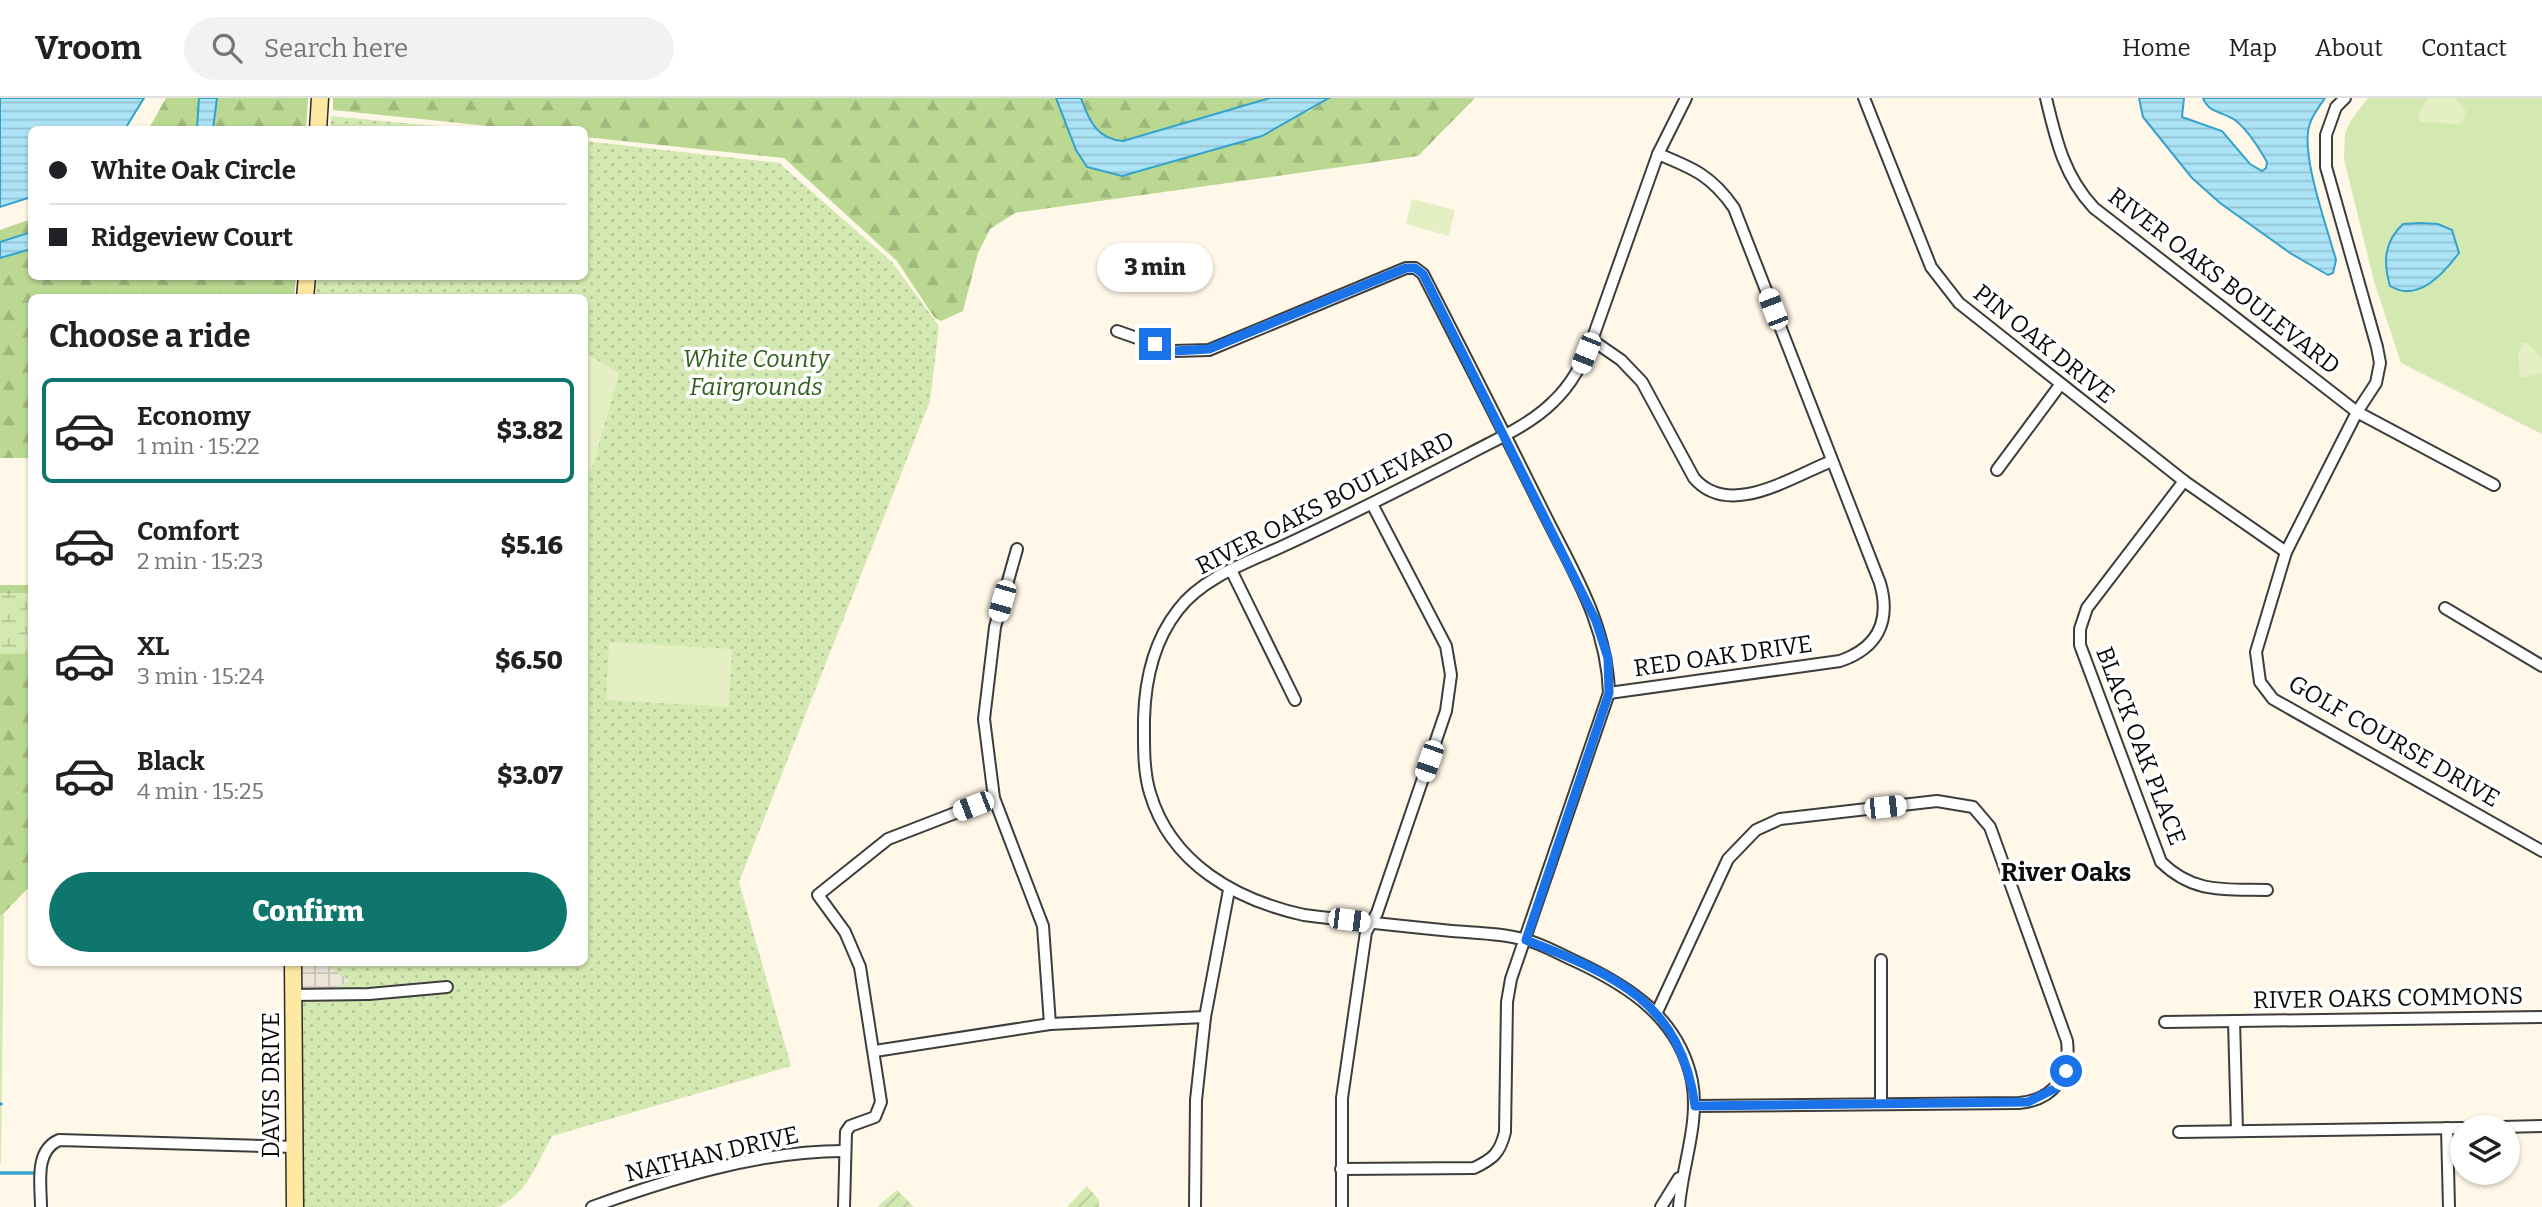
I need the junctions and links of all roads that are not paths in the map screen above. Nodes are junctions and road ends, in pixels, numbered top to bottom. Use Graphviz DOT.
graph roads {
  1 [pos="320,98"];
  2 [pos="1686,98"];
  3 [pos="1864,98"];
  4 [pos="2046,98"];
  5 [pos="2345,98"];
  6 [pos="318,126"];
  7 [pos="1658,154"];
  8 [pos="1117,331"];
  9 [pos="1591,340"];
  10 [pos="2060,385"];
  11 [pos="2357,412"];
  12 [pos="1505,434"];
  13 [pos="1832,461"];
  14 [pos="1997,470"];
  15 [pos="2184,481"];
  16 [pos="2494,485"];
  17 [pos="1372,504"];
  18 [pos="1017,549"];
  19 [pos="2286,552"];
  20 [pos="1231,570"];
  21 [pos="2445,608"];
  22 [pos="2542,666"];
  23 [pos="1609,693"];
  24 [pos="1295,700"];
  25 [pos="994,798"];
  26 [pos="2542,851"];
  27 [pos="1229,890"];
  28 [pos="2267,890"];
  29 [pos="1371,923"];
  30 [pos="1526,940"];
  31 [pos="1881,960"];
  32 [pos="293,966"];
  33 [pos="447,987"];
  34 [pos="293,995"];
  35 [pos="1657,1012"];
  36 [pos="1205,1017"];
  37 [pos="2542,1017"];
  38 [pos="2234,1021"];
  39 [pos="2165,1022"];
  40 [pos="1050,1024"];
  41 [pos="874,1051"];
  42 [pos="1881,1104"];
  43 [pos="1695,1106"];
  44 [pos="2542,1126"];
  45 [pos="2520,1127"];
  46 [pos="2447,1128"];
  47 [pos="2237,1131"];
  48 [pos="2179,1132"];
  49 [pos="294,1147"];
  50 [pos="845,1151"];
  51 [pos="1342,1169"];
  52 [pos="1681,1176"];
  53 [pos="41,1207"];
  54 [pos="295,1207"];
  55 [pos="592,1207"];
  56 [pos="845,1207"];
  57 [pos="1195,1207"];
  58 [pos="1342,1207"];
  59 [pos="1661,1207"];
  60 [pos="1679,1207"];
  61 [pos="2449,1207"];
  1 -- 6 [label="street"];
  2 -- 7 [label="street, RIVER OAKS BOULEVARD"];
  3 -- 10 [label="street, PIN OAK DRIVE"];
  4 -- 11 [label="street, RIVER OAKS BOULEVARD"];
  5 -- 11 [label="street, GOLF COURSE DRIVE"];
  7 -- 9 [label="street, RIVER OAKS BOULEVARD"];
  7 -- 13 [label="street, RED OAK DRIVE"];
  8 -- 12 [label="street"];
  9 -- 12 [label="street, RIVER OAKS BOULEVARD"];
  9 -- 13 [label="street"];
  10 -- 14 [label="street"];
  10 -- 15 [label="street, PIN OAK DRIVE"];
  11 -- 16 [label="street, RIVER OAKS BOULEVARD"];
  11 -- 19 [label="street, GOLF COURSE DRIVE"];
  12 -- 17 [label="street, RIVER OAKS BOULEVARD"];
  12 -- 23 [label="street"];
  13 -- 23 [label="street, RED OAK DRIVE"];
  15 -- 19 [label="street, PIN OAK DRIVE"];
  15 -- 28 [label="street, BLACK OAK PLACE"];
  17 -- 20 [label="street, RIVER OAKS BOULEVARD"];
  17 -- 29 [label="street"];
  18 -- 25 [label="street"];
  19 -- 26 [label="street, GOLF COURSE DRIVE"];
  20 -- 24 [label="street"];
  20 -- 27 [label="street, RIVER OAKS BOULEVARD"];
  21 -- 22 [label="street"];
  23 -- 30 [label="street, RED OAK DRIVE"];
  25 -- 40 [label="street"];
  25 -- 41 [label="street"];
  27 -- 29 [label="street, RIVER OAKS BOULEVARD"];
  27 -- 36 [label="street"];
  29 -- 30 [label="street, RIVER OAKS BOULEVARD"];
  29 -- 51 [label="street"];
  30 -- 35 [label="street, RIVER OAKS BOULEVARD"];
  30 -- 51 [label="street, RED OAK DRIVE"];
  31 -- 42 [label="street"];
  32 -- 34 [label="street, DAVIS DRIVE"];
  33 -- 34 [label="street"];
  34 -- 49 [label="street, DAVIS DRIVE"];
  35 -- 42 [label="street"];
  35 -- 43 [label="street, RIVER OAKS BOULEVARD"];
  36 -- 40 [label="street"];
  36 -- 57 [label="street"];
  37 -- 38 [label="street, RIVER OAKS COMMONS"];
  38 -- 39 [label="street, RIVER OAKS COMMONS"];
  38 -- 47 [label="street, RIVER OAKS COMMONS"];
  40 -- 41 [label="street"];
  41 -- 50 [label="street"];
  42 -- 43 [label="street"];
  43 -- 52 [label="street, RIVER OAKS BOULEVARD"];
  44 -- 45 [label="street"];
  46 -- 47 [label="street"];
  46 -- 61 [label="street"];
  47 -- 48 [label="street"];
  49 -- 53 [label="street"];
  49 -- 54 [label="street, DAVIS DRIVE"];
  50 -- 55 [label="street, NATHAN DRIVE"];
  50 -- 56 [label="street"];
  51 -- 58 [label="street"];
  52 -- 59 [label="street, RIVER OAKS BOULEVARD"];
  52 -- 60 [label="street, RIVER OAKS BOULEVARD"];
}
